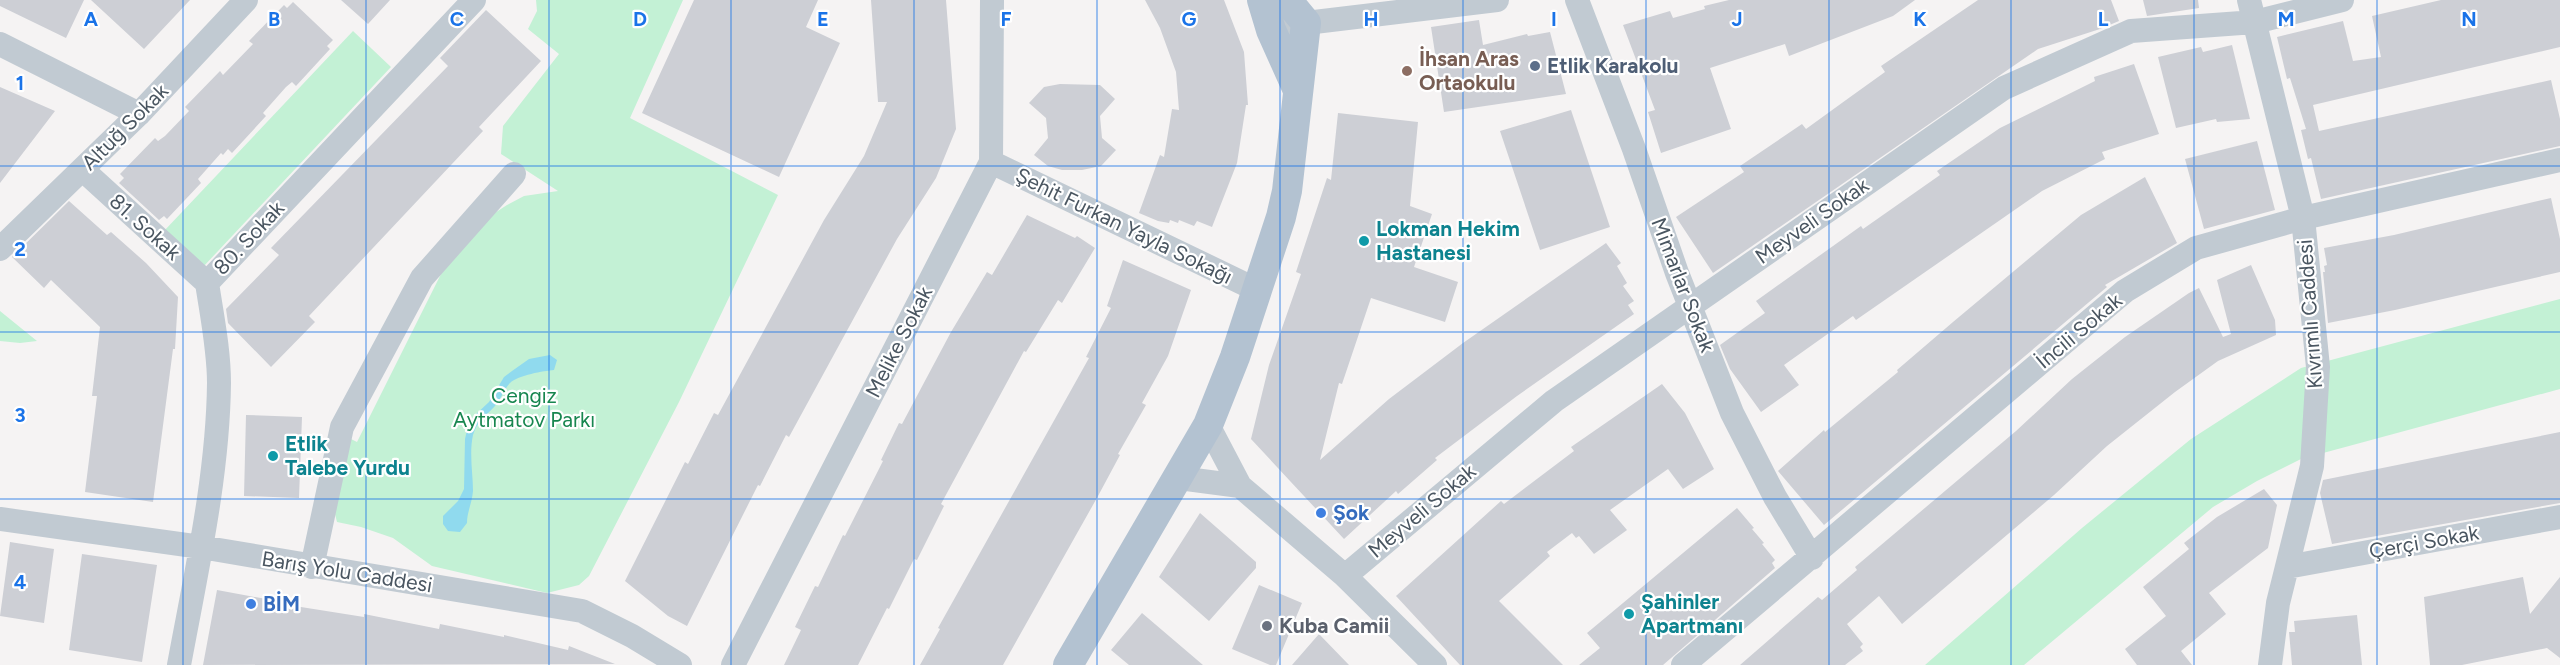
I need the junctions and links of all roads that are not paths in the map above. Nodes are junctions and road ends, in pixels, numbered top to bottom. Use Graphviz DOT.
graph roads {
  1 [pos="246,0"];
  2 [pos="474,0"];
  3 [pos="992,0"];
  4 [pos="1262,0"];
  5 [pos="1287,0"];
  6 [pos="1497,0"];
  7 [pos="1577,0"];
  8 [pos="2342,0"];
  9 [pos="2252,11"];
  10 [pos="1306,23"];
  11 [pos="1271,30"];
  12 [pos="0,44"];
  13 [pos="1299,91"];
  14 [pos="139,114"];
  15 [pos="2560,160"];
  16 [pos="991,162"];
  17 [pos="83,170"];
  18 [pos="514,174"];
  19 [pos="2303,218"];
  20 [pos="0,249"];
  21 [pos="207,283"];
  22 [pos="1257,290"];
  23 [pos="1690,305"];
  24 [pos="1208,425"];
  25 [pos="1179,478"];
  26 [pos="1240,486"];
  27 [pos="2560,517"];
  28 [pos="0,519"];
  29 [pos="201,547"];
  30 [pos="1812,558"];
  31 [pos="312,567"];
  32 [pos="2287,567"];
  33 [pos="1345,576"];
  34 [pos="179,665"];
  35 [pos="680,665"];
  36 [pos="733,665"];
  37 [pos="1068,665"];
  38 [pos="1435,665"];
  39 [pos="1683,665"];
  40 [pos="2270,665"];
  1 -- 14 [label="street, Altuğ Sokak"];
  2 -- 21 [label="street, 80. Sokak"];
  3 -- 16 [label="street, Melike Sokak"];
  4 -- 11 [label="main road"];
  5 -- 10 [label="main road"];
  6 -- 10 [label="street"];
  7 -- 23 [label="street, Mimarlar Sokak"];
  8 -- 9 [label="street, Meyveli Sokak"];
  9 -- 19 [label="street, Kıvrımlı Caddesi"];
  9 -- 23 [label="street, Meyveli Sokak"];
  10 -- 11 [label="street"];
  10 -- 13 [label="main road"];
  11 -- 13 [label="main road"];
  12 -- 14 [label="street"];
  13 -- 22 [label="main road"];
  14 -- 17 [label="street, Altuğ Sokak"];
  15 -- 19 [label="street, İncili Sokak"];
  16 -- 22 [label="street, Şehit Furkan Yayla Sokağı"];
  16 -- 36 [label="street, Melike Sokak"];
  17 -- 20 [label="street, Altuğ Sokak"];
  17 -- 21 [label="street, 81. Sokak"];
  18 -- 31 [label="street"];
  19 -- 30 [label="street, İncili Sokak"];
  19 -- 32 [label="street, Kıvrımlı Caddesi"];
  21 -- 29 [label="street, 80. Sokak"];
  22 -- 24 [label="main road"];
  23 -- 30 [label="street, Mimarlar Sokak"];
  23 -- 33 [label="street, Meyveli Sokak"];
  24 -- 25 [label="main road"];
  24 -- 26 [label="street"];
  25 -- 26 [label="street"];
  25 -- 37 [label="main road"];
  26 -- 33 [label="street"];
  27 -- 32 [label="street, Çerçi Sokak"];
  28 -- 29 [label="street, Barış Yolu Caddesi"];
  29 -- 31 [label="street, Barış Yolu Caddesi"];
  29 -- 34 [label="street, 80. Sokak"];
  30 -- 39 [label="street, İncili Sokak"];
  31 -- 35 [label="street, Barış Yolu Caddesi"];
  32 -- 40 [label="street, Kıvrımlı Caddesi"];
  33 -- 38 [label="street"];
}
